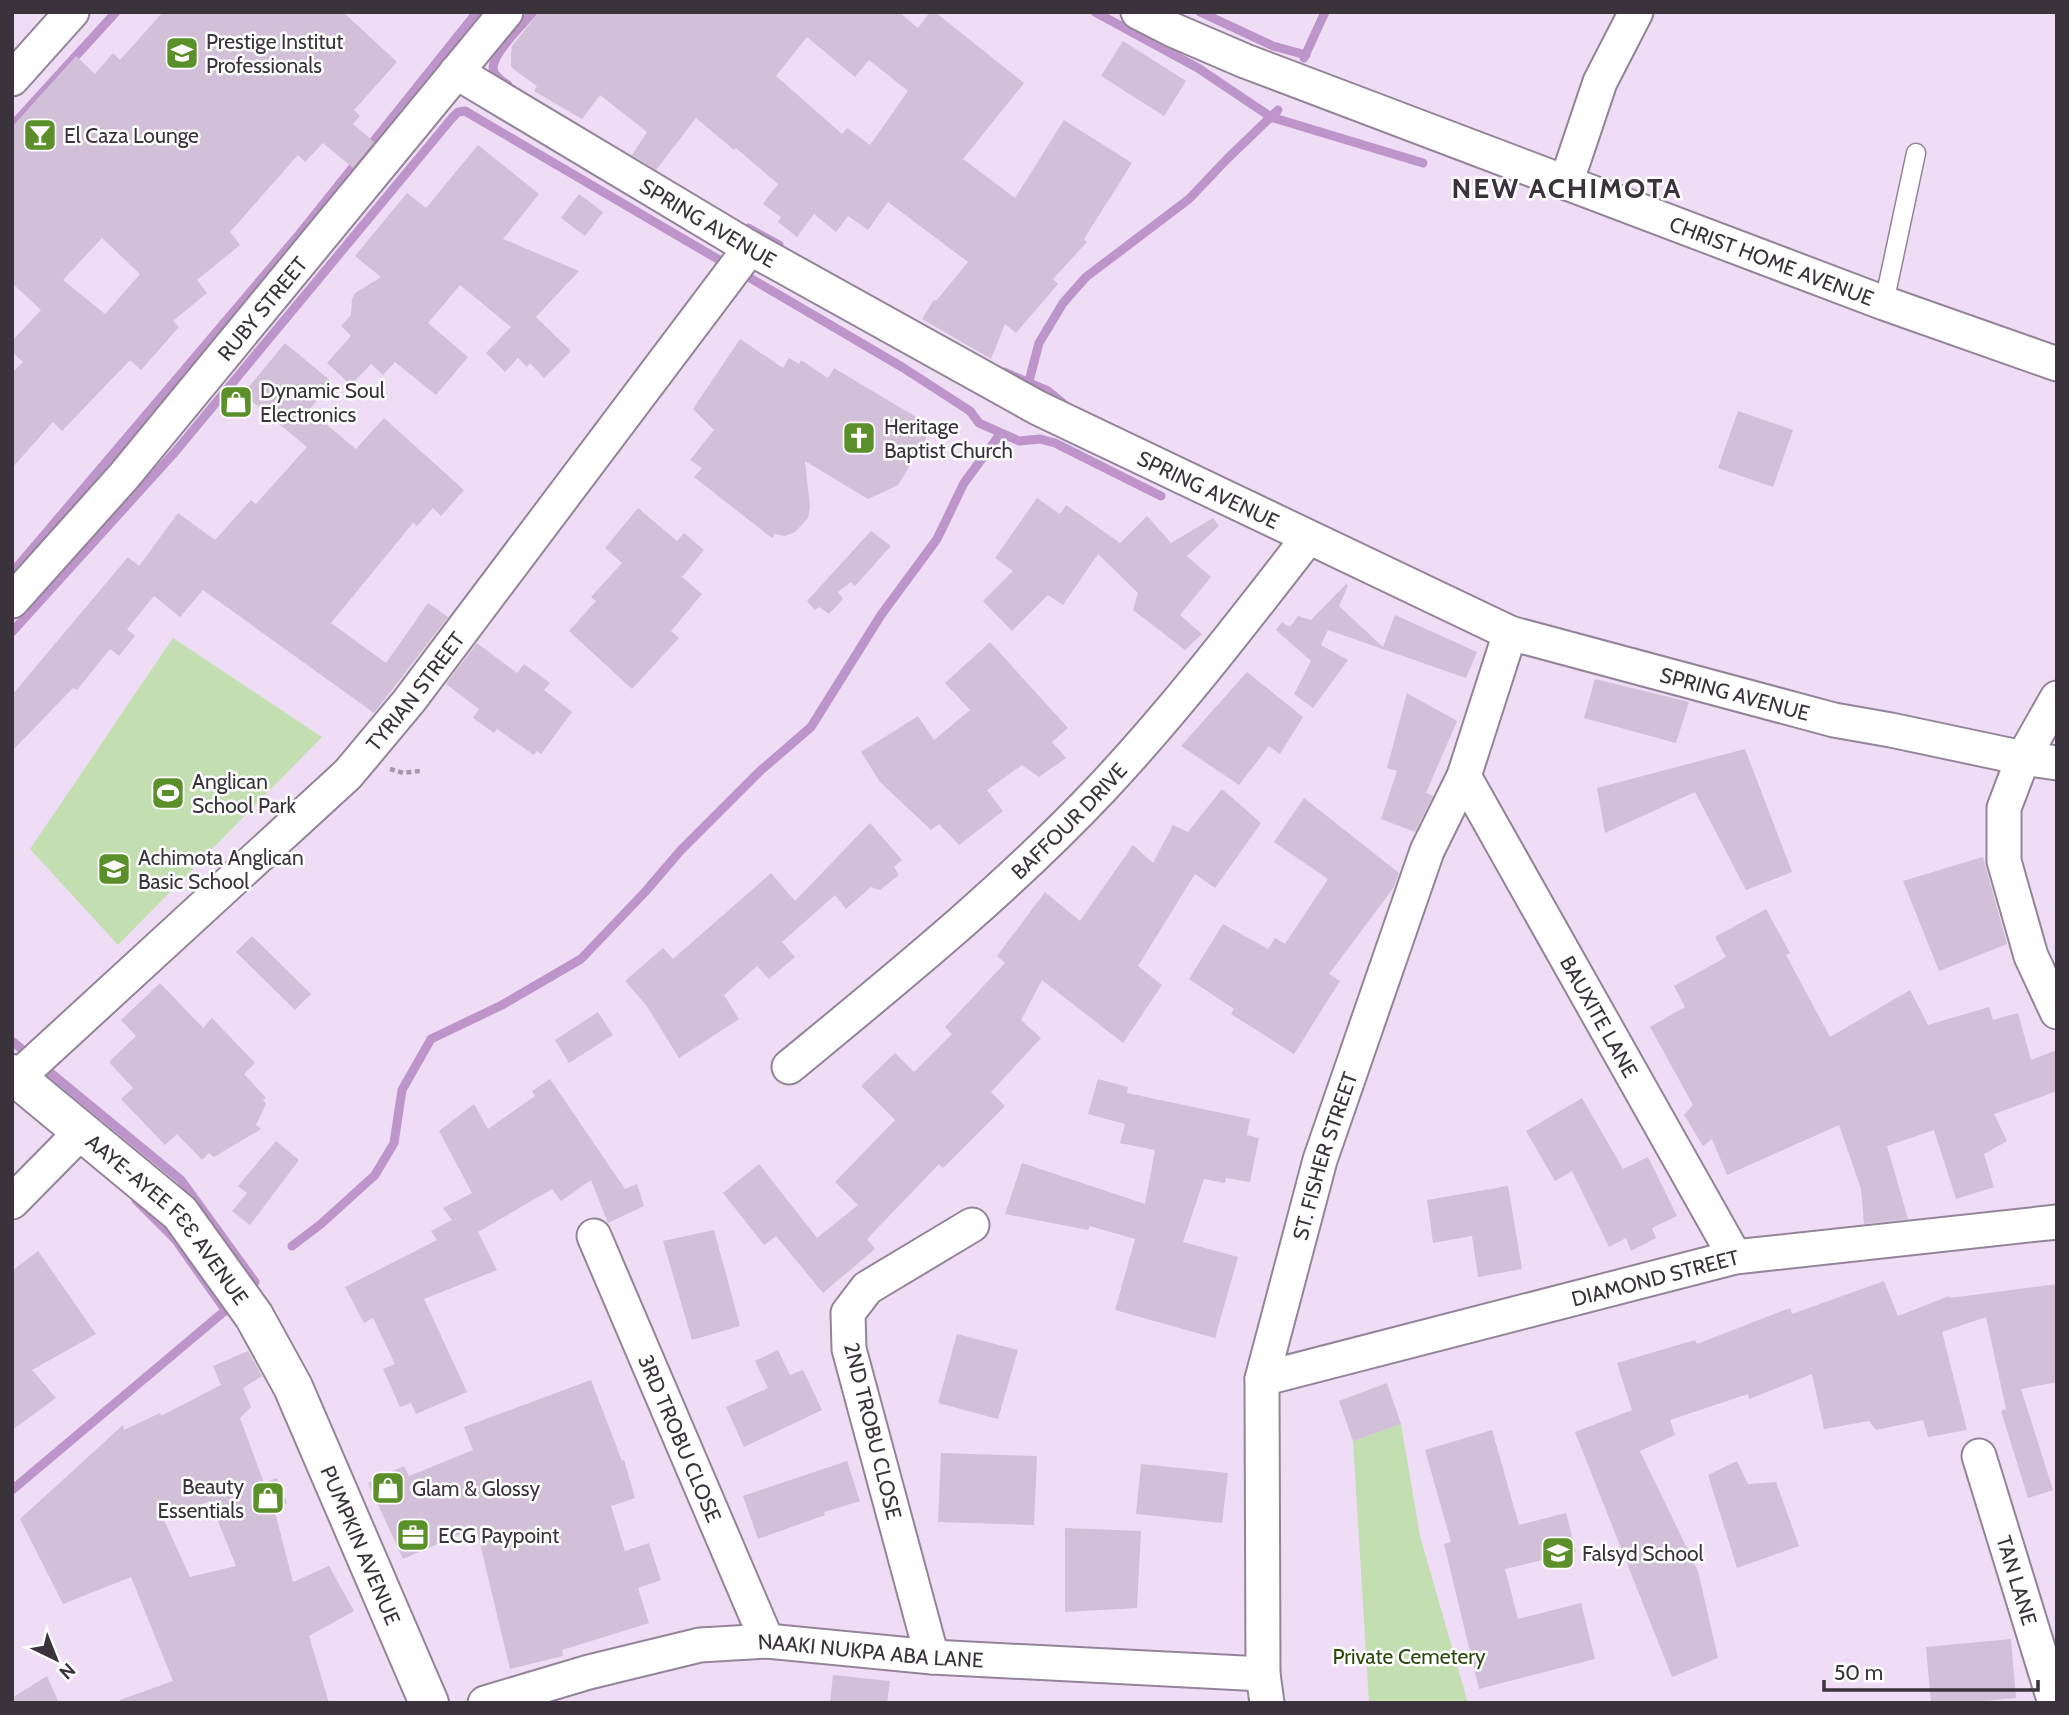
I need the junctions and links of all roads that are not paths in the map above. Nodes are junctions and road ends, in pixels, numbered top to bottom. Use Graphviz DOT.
graph roads {
  1 [pos="72,12"];
  2 [pos="506,12"];
  3 [pos="1138,12"];
  4 [pos="1636,12"];
  5 [pos="456,72"];
  6 [pos="12,79"];
  7 [pos="1916,153"];
  8 [pos="1566,183"];
  9 [pos="750,248"];
  10 [pos="1884,303"];
  11 [pos="2057,363"];
  12 [pos="1308,538"];
  13 [pos="12,601"];
  14 [pos="1510,633"];
  15 [pos="2057,698"];
  16 [pos="2023,758"];
  17 [pos="2057,763"];
  18 [pos="1464,776"];
  19 [pos="2057,1012"];
  20 [pos="789,1067"];
  21 [pos="15,1076"];
  22 [pos="82,1131"];
  23 [pos="12,1202"];
  24 [pos="2057,1222"];
  25 [pos="972,1225"];
  26 [pos="594,1236"];
  27 [pos="1735,1257"];
  28 [pos="1262,1379"];
  29 [pos="293,1387"];
  30 [pos="1979,1456"];
  31 [pos="766,1641"];
  32 [pos="932,1657"];
  33 [pos="1265,1688"];
  34 [pos="429,1703"];
  35 [pos="485,1703"];
  36 [pos="2055,1703"];
  1 -- 6 [label="street"];
  2 -- 5 [label="street, RUBY STREET"];
  3 -- 8 [label="street, CHRIST HOME AVENUE"];
  4 -- 8 [label="street"];
  5 -- 9 [label="street, SPRING AVENUE"];
  5 -- 13 [label="street, RUBY STREET"];
  7 -- 10 [label="lane"];
  8 -- 10 [label="street, CHRIST HOME AVENUE"];
  9 -- 12 [label="street, SPRING AVENUE"];
  9 -- 21 [label="street, TYRIAN STREET"];
  10 -- 11 [label="street, CHRIST HOME AVENUE"];
  12 -- 14 [label="street, SPRING AVENUE"];
  12 -- 20 [label="street, BAFFOUR DRIVE"];
  14 -- 16 [label="street, SPRING AVENUE"];
  14 -- 18 [label="street, ST. FISHER STREET"];
  15 -- 16 [label="street"];
  16 -- 17 [label="street, SPRING AVENUE"];
  16 -- 19 [label="street"];
  18 -- 27 [label="street, BAUXITE LANE"];
  18 -- 28 [label="street, ST. FISHER STREET"];
  21 -- 22 [label="street, AAYE-AYEE FƐƐ AVENUE"];
  22 -- 23 [label="street"];
  22 -- 29 [label="street, AAYE-AYEE FƐƐ AVENUE"];
  24 -- 27 [label="street, DIAMOND STREET"];
  25 -- 32 [label="street, 2ND TROBU CLOSE"];
  26 -- 31 [label="street, 3RD TROBU CLOSE"];
  27 -- 28 [label="street, DIAMOND STREET"];
  28 -- 33 [label="street, ST. FISHER STREET"];
  29 -- 34 [label="street, PUMPKIN AVENUE"];
  30 -- 36 [label="street, TAN LANE"];
  31 -- 32 [label="street, NAAKI NUKPA ABA LANE"];
  31 -- 35 [label="street, NAAKI NUKPA ABA LANE"];
  32 -- 33 [label="street, NAAKI NUKPA ABA LANE"];
}
